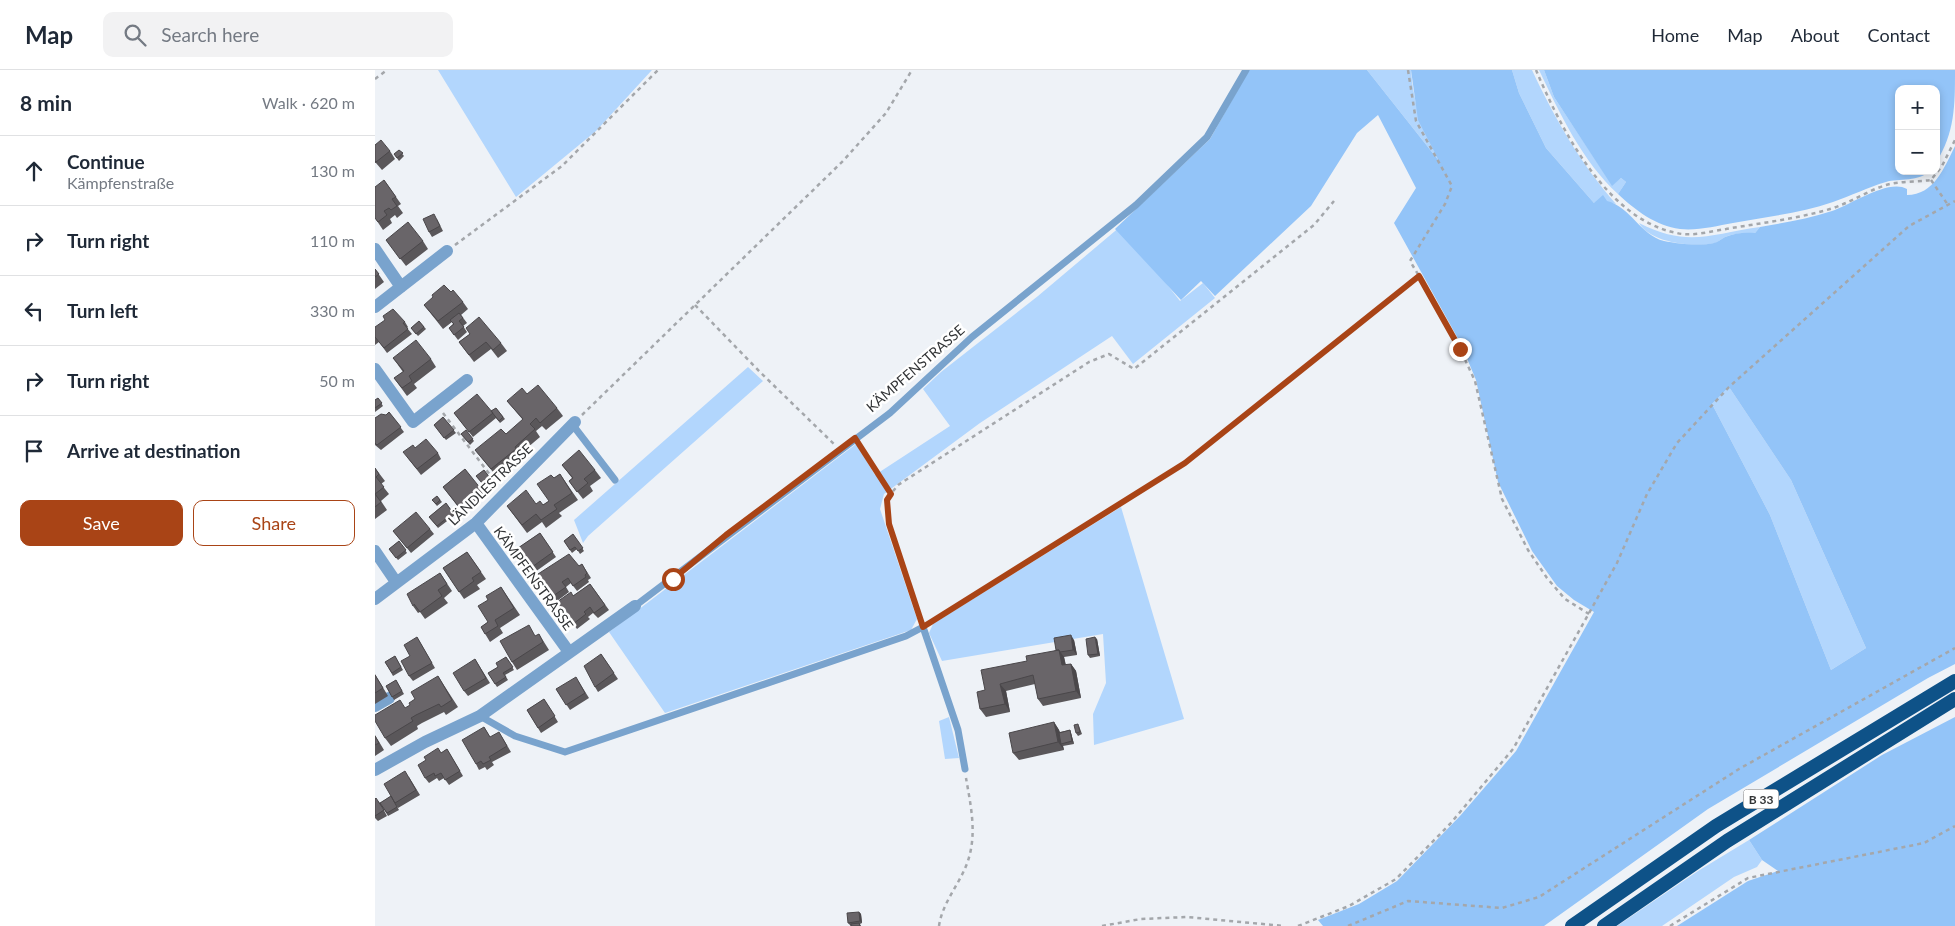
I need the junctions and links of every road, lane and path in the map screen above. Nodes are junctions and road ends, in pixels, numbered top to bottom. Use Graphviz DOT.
graph roads {
  1 [pos="387,70"];
  2 [pos="658,70"];
  3 [pos="911,70"];
  4 [pos="1246,70"];
  5 [pos="1409,70"];
  6 [pos="1536,70"];
  7 [pos="375,79"];
  8 [pos="1955,140"];
  9 [pos="1931,180"];
  10 [pos="1334,201"];
  11 [pos="1954,203"];
  12 [pos="1948,205"];
  13 [pos="375,249"];
  14 [pos="447,251"];
  15 [pos="1419,276"];
  16 [pos="401,287"];
  17 [pos="695,305"];
  18 [pos="375,307"];
  19 [pos="375,369"];
  20 [pos="467,380"];
  21 [pos="436,404"];
  22 [pos="573,423"];
  23 [pos="855,438"];
  24 [pos="840,449"];
  25 [pos="615,480"];
  26 [pos="504,492"];
  27 [pos="891,494"];
  28 [pos="475,522"];
  29 [pos="375,551"];
  30 [pos="397,582"];
  31 [pos="375,599"];
  32 [pos="635,606"];
  33 [pos="1589,614"];
  34 [pos="923,627"];
  35 [pos="1955,648"];
  36 [pos="569,652"];
  37 [pos="1955,681"];
  38 [pos="389,698"];
  39 [pos="1955,699"];
  40 [pos="375,706"];
  41 [pos="481,716"];
  42 [pos="965,769"];
  43 [pos="375,770"];
  44 [pos="1955,826"];
  45 [pos="939,926"];
  46 [pos="1102,926"];
  47 [pos="1284,926"];
  48 [pos="1298,926"];
  49 [pos="1348,926"];
  50 [pos="1572,926"];
  51 [pos="1604,926"];
  52 [pos="1670,926"];
  1 -- 7 [label="path"];
  2 -- 14 [label="path"];
  3 -- 17 [label="path"];
  4 -- 23 [label="lane, KÄMPFENSTRASSE"];
  5 -- 15 [label="path"];
  6 -- 9 [label="path"];
  8 -- 9 [label="path"];
  9 -- 12 [label="path"];
  10 -- 27 [label="path"];
  11 -- 12 [label="path"];
  12 -- 33 [label="path"];
  13 -- 16 [label="street"];
  14 -- 16 [label="street"];
  15 -- 33 [label="path"];
  15 -- 34 [label="path"];
  16 -- 18 [label="street"];
  17 -- 22 [label="path"];
  17 -- 24 [label="path"];
  19 -- 21 [label="street"];
  20 -- 21 [label="street"];
  21 -- 26 [label="path"];
  22 -- 25 [label="lane"];
  22 -- 26 [label="street, LÄNDLESTRASSE"];
  23 -- 24 [label="lane, KÄMPFENSTRASSE"];
  23 -- 27 [label="path"];
  24 -- 32 [label="lane, KÄMPFENSTRASSE"];
  26 -- 28 [label="street, LÄNDLESTRASSE"];
  27 -- 34 [label="path"];
  28 -- 30 [label="street, LÄNDLESTRASSE"];
  28 -- 36 [label="street, KÄMPFENSTRASSE"];
  29 -- 30 [label="street"];
  30 -- 31 [label="street, LÄNDLESTRASSE"];
  32 -- 36 [label="street, KÄMPFENSTRASSE"];
  33 -- 48 [label="path"];
  34 -- 41 [label="lane"];
  34 -- 42 [label="lane"];
  35 -- 49 [label="path"];
  36 -- 41 [label="street, KÄMPFENSTRASSE"];
  37 -- 50 [label="highway, B 33"];
  38 -- 40 [label="street"];
  39 -- 51 [label="highway, B 33"];
  41 -- 43 [label="street, KÄMPFENSTRASSE"];
  42 -- 45 [label="path"];
  44 -- 52 [label="path"];
  46 -- 47 [label="path"];
}
